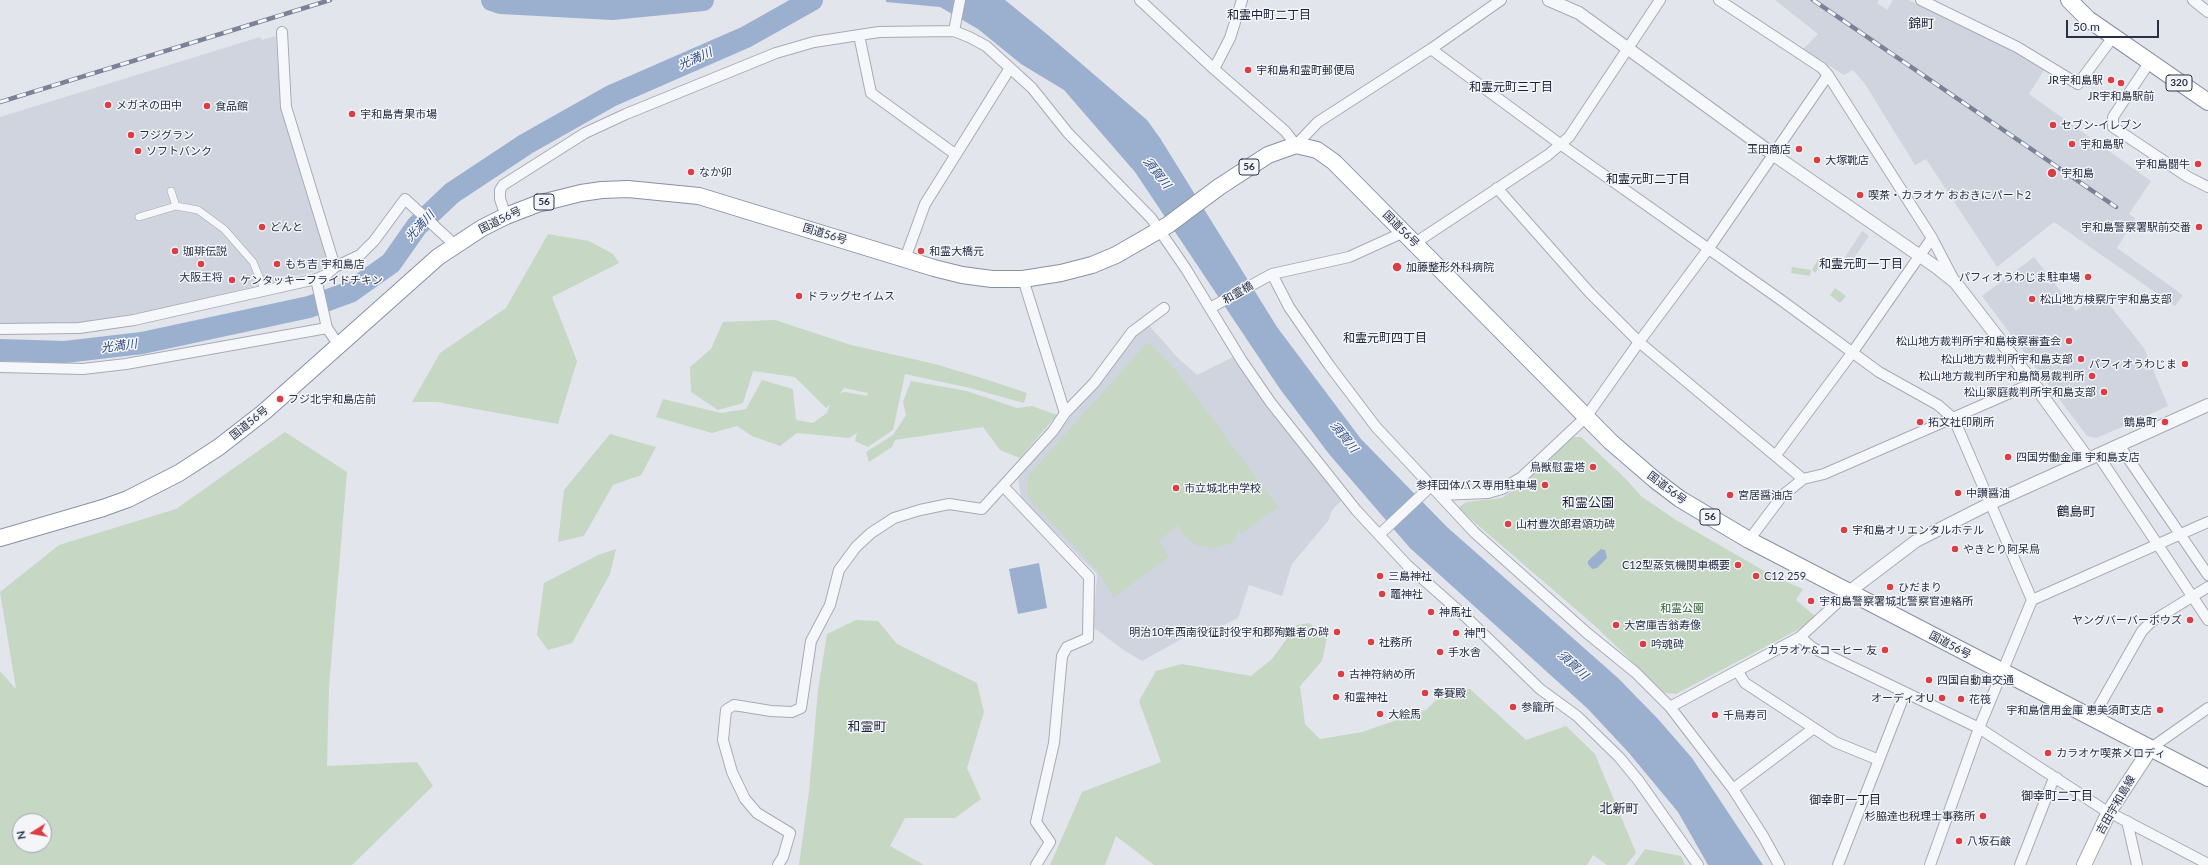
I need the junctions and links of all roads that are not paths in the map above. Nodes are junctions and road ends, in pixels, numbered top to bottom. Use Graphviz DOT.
graph roads {
  1 [pos="960,0"];
  2 [pos="1140,0"];
  3 [pos="1242,0"];
  4 [pos="1501,0"];
  5 [pos="1549,0"];
  6 [pos="1660,0"];
  7 [pos="1719,0"];
  8 [pos="1921,0"];
  9 [pos="2068,0"];
  10 [pos="2193,0"];
  11 [pos="2208,12"];
  12 [pos="954,27"];
  13 [pos="282,32"];
  14 [pos="859,36"];
  15 [pos="2113,37"];
  16 [pos="1431,49"];
  17 [pos="1628,49"];
  18 [pos="2149,63"];
  19 [pos="1010,68"];
  20 [pos="1214,69"];
  21 [pos="1828,75"];
  22 [pos="2208,102"];
  23 [pos="1560,144"];
  24 [pos="1296,145"];
  25 [pos="955,154"];
  26 [pos="1774,155"];
  27 [pos="2208,187"];
  28 [pos="1497,188"];
  29 [pos="171,191"];
  30 [pos="176,206"];
  31 [pos="506,216"];
  32 [pos="139,217"];
  33 [pos="1164,228"];
  34 [pos="1409,237"];
  35 [pos="1932,238"];
  36 [pos="455,245"];
  37 [pos="1709,248"];
  38 [pos="1919,256"];
  39 [pos="905,259"];
  40 [pos="335,267"];
  41 [pos="1272,274"];
  42 [pos="1023,279"];
  43 [pos="317,282"];
  44 [pos="1955,282"];
  45 [pos="265,291"];
  46 [pos="1212,307"];
  47 [pos="1164,308"];
  48 [pos="326,324"];
  49 [pos="0,329"];
  50 [pos="1639,342"];
  51 [pos="338,344"];
  52 [pos="1852,352"];
  53 [pos="0,367"];
  54 [pos="2033,383"];
  55 [pos="2208,405"];
  56 [pos="1065,413"];
  57 [pos="1586,417"];
  58 [pos="1954,419"];
  59 [pos="2119,445"];
  60 [pos="1776,455"];
  61 [pos="2093,457"];
  62 [pos="1803,479"];
  63 [pos="1004,486"];
  64 [pos="1428,489"];
  65 [pos="1440,495"];
  66 [pos="1989,504"];
  67 [pos="2208,522"];
  68 [pos="1384,530"];
  69 [pos="2180,534"];
  70 [pos="0,538"];
  71 [pos="1749,540"];
  72 [pos="2157,544"];
  73 [pos="2208,575"];
  74 [pos="2208,587"];
  75 [pos="1850,591"];
  76 [pos="2192,596"];
  77 [pos="2032,600"];
  78 [pos="2208,620"];
  79 [pos="1800,637"];
  80 [pos="1738,672"];
  81 [pos="2001,672"];
  82 [pos="1905,693"];
  83 [pos="1670,707"];
  84 [pos="2208,708"];
  85 [pos="2093,717"];
  86 [pos="1814,728"];
  87 [pos="1979,728"];
  88 [pos="2151,748"];
  89 [pos="1879,760"];
  90 [pos="2057,778"];
  91 [pos="2208,778"];
  92 [pos="1733,789"];
  93 [pos="2109,812"];
  94 [pos="2127,821"];
  95 [pos="2208,864"];
  96 [pos="778,865"];
  97 [pos="1036,865"];
  98 [pos="1698,865"];
  99 [pos="1779,865"];
  100 [pos="1838,865"];
  101 [pos="1930,865"];
  102 [pos="2020,865"];
  103 [pos="2084,865"];
  104 [pos="2137,865"];
  1 -- 12 [label="street"];
  2 -- 20 [label="street"];
  3 -- 20 [label="street"];
  4 -- 16 [label="street"];
  5 -- 17 [label="street"];
  6 -- 17 [label="street, 和霊橋"];
  7 -- 21 [label="street"];
  8 -- 15 [label="street"];
  9 -- 15 [label="highway, 320"];
  10 -- 11 [label="street"];
  12 -- 14 [label="street"];
  12 -- 19 [label="street"];
  13 -- 40 [label="street"];
  14 -- 25 [label="street"];
  14 -- 31 [label="street"];
  15 -- 18 [label="highway, 320"];
  16 -- 23 [label="street"];
  16 -- 24 [label="street"];
  17 -- 23 [label="street, 和霊橋"];
  17 -- 26 [label="street"];
  18 -- 22 [label="highway, 320"];
  18 -- 27 [label="street"];
  19 -- 25 [label="street"];
  19 -- 33 [label="street"];
  20 -- 24 [label="street"];
  21 -- 26 [label="street"];
  21 -- 35 [label="street"];
  23 -- 28 [label="street, 和霊橋"];
  23 -- 37 [label="street"];
  24 -- 33 [label="highway, 56"];
  24 -- 34 [label="highway, 国道56号 / 56"];
  25 -- 39 [label="street"];
  26 -- 37 [label="street"];
  26 -- 38 [label="street"];
  28 -- 34 [label="street, 和霊橋"];
  28 -- 50 [label="street"];
  29 -- 30 [label="street"];
  30 -- 32 [label="street"];
  30 -- 45 [label="street"];
  31 -- 36 [label="highway, 国道56号 / 56"];
  31 -- 39 [label="highway, 国道56号 / 56"];
  33 -- 42 [label="highway, 国道56号 / 56"];
  33 -- 46 [label="street"];
  34 -- 41 [label="street, 和霊橋"];
  34 -- 57 [label="highway, 国道56号 / 56"];
  35 -- 38 [label="street"];
  35 -- 44 [label="street"];
  36 -- 40 [label="street"];
  36 -- 51 [label="highway, 国道56号 / 56"];
  37 -- 50 [label="street"];
  37 -- 52 [label="street"];
  38 -- 44 [label="street"];
  38 -- 52 [label="street"];
  39 -- 42 [label="highway, 国道56号 / 56"];
  40 -- 43 [label="street"];
  41 -- 46 [label="street, 和霊橋"];
  41 -- 64 [label="street"];
  42 -- 56 [label="street"];
  43 -- 45 [label="street"];
  43 -- 48 [label="street"];
  44 -- 54 [label="street"];
  45 -- 49 [label="street"];
  46 -- 68 [label="street"];
  47 -- 56 [label="street"];
  48 -- 51 [label="street"];
  48 -- 53 [label="street"];
  50 -- 57 [label="street"];
  50 -- 60 [label="street"];
  51 -- 70 [label="highway, 国道56号 / 56"];
  52 -- 58 [label="street"];
  52 -- 60 [label="street"];
  54 -- 58 [label="street"];
  54 -- 61 [label="street"];
  55 -- 59 [label="street"];
  56 -- 63 [label="street"];
  57 -- 65 [label="street"];
  57 -- 71 [label="highway, 国道56号 / 56"];
  58 -- 62 [label="street"];
  58 -- 66 [label="street"];
  59 -- 61 [label="street"];
  59 -- 69 [label="street"];
  60 -- 62 [label="street"];
  61 -- 66 [label="street"];
  61 -- 72 [label="street"];
  62 -- 71 [label="street"];
  63 -- 96 [label="street"];
  63 -- 97 [label="street"];
  64 -- 65 [label="street"];
  64 -- 68 [label="street"];
  65 -- 83 [label="street"];
  66 -- 75 [label="street"];
  66 -- 77 [label="street"];
  67 -- 69 [label="street"];
  68 -- 98 [label="street"];
  69 -- 72 [label="street"];
  69 -- 73 [label="street"];
  71 -- 75 [label="highway, 国道56号 / 56"];
  72 -- 76 [label="street"];
  72 -- 77 [label="street"];
  74 -- 76 [label="street"];
  75 -- 79 [label="street"];
  75 -- 81 [label="highway, 国道56号 / 56"];
  76 -- 78 [label="street"];
  76 -- 85 [label="street"];
  77 -- 81 [label="street"];
  79 -- 80 [label="street"];
  79 -- 82 [label="street"];
  80 -- 83 [label="street"];
  80 -- 86 [label="street"];
  81 -- 85 [label="highway, 国道56号 / 56"];
  81 -- 87 [label="street"];
  82 -- 87 [label="street"];
  82 -- 89 [label="street"];
  83 -- 92 [label="street"];
  84 -- 88 [label="street"];
  85 -- 88 [label="highway, 国道56号 / 56"];
  86 -- 89 [label="street"];
  86 -- 92 [label="street"];
  87 -- 90 [label="street"];
  87 -- 101 [label="street"];
  88 -- 91 [label="highway, 国道56号 / 56"];
  88 -- 93 [label="main road, 吉田宇和島線"];
  89 -- 100 [label="street"];
  90 -- 93 [label="street"];
  90 -- 102 [label="street"];
  92 -- 99 [label="street"];
  93 -- 94 [label="street"];
  93 -- 103 [label="main road, 吉田宇和島線"];
  94 -- 95 [label="street"];
  94 -- 104 [label="street"];
}
